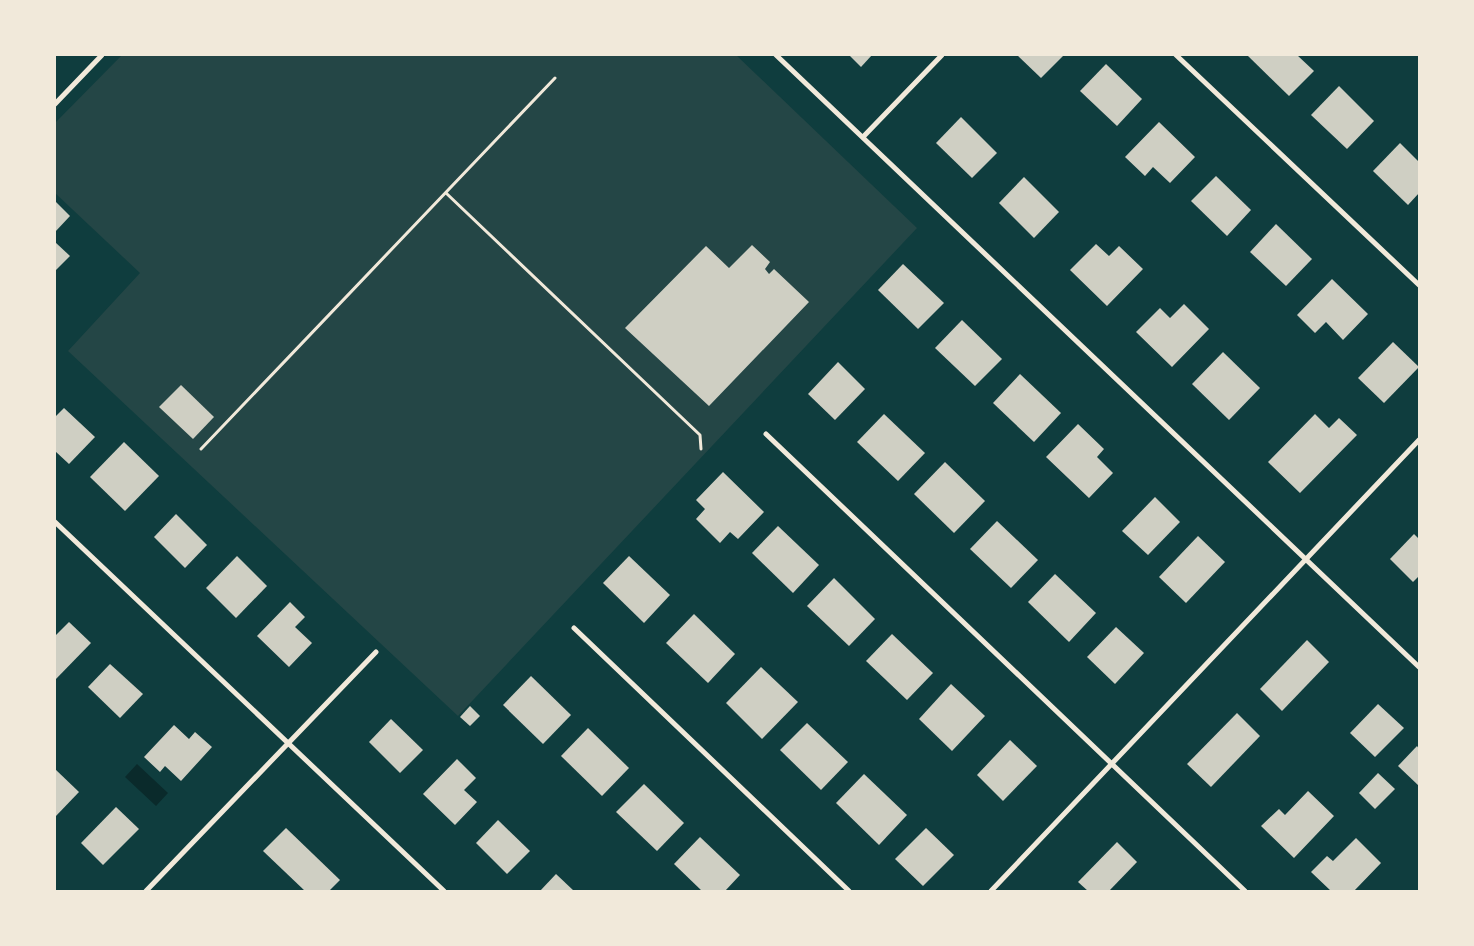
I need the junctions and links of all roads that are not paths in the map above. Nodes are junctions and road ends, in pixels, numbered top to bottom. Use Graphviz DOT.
graph roads {
  1 [pos="102,55"];
  2 [pos="776,55"];
  3 [pos="942,55"];
  4 [pos="1176,55"];
  5 [pos="55,104"];
  6 [pos="863,137"];
  7 [pos="1419,285"];
  8 [pos="766,434"];
  9 [pos="1419,440"];
  10 [pos="55,522"];
  11 [pos="1306,559"];
  12 [pos="574,628"];
  13 [pos="376,652"];
  14 [pos="1419,666"];
  15 [pos="289,743"];
  16 [pos="1111,765"];
  17 [pos="146,891"];
  18 [pos="444,891"];
  19 [pos="849,891"];
  20 [pos="991,891"];
  21 [pos="1245,891"];
  1 -- 5 [label="street"];
  2 -- 6 [label="street"];
  3 -- 6 [label="street"];
  4 -- 7 [label="street"];
  6 -- 11 [label="street"];
  8 -- 16 [label="street"];
  9 -- 11 [label="street"];
  10 -- 15 [label="street"];
  11 -- 14 [label="street"];
  11 -- 16 [label="street"];
  12 -- 19 [label="street"];
  13 -- 15 [label="street"];
  15 -- 17 [label="street"];
  15 -- 18 [label="street"];
  16 -- 20 [label="street"];
  16 -- 21 [label="street"];
}
